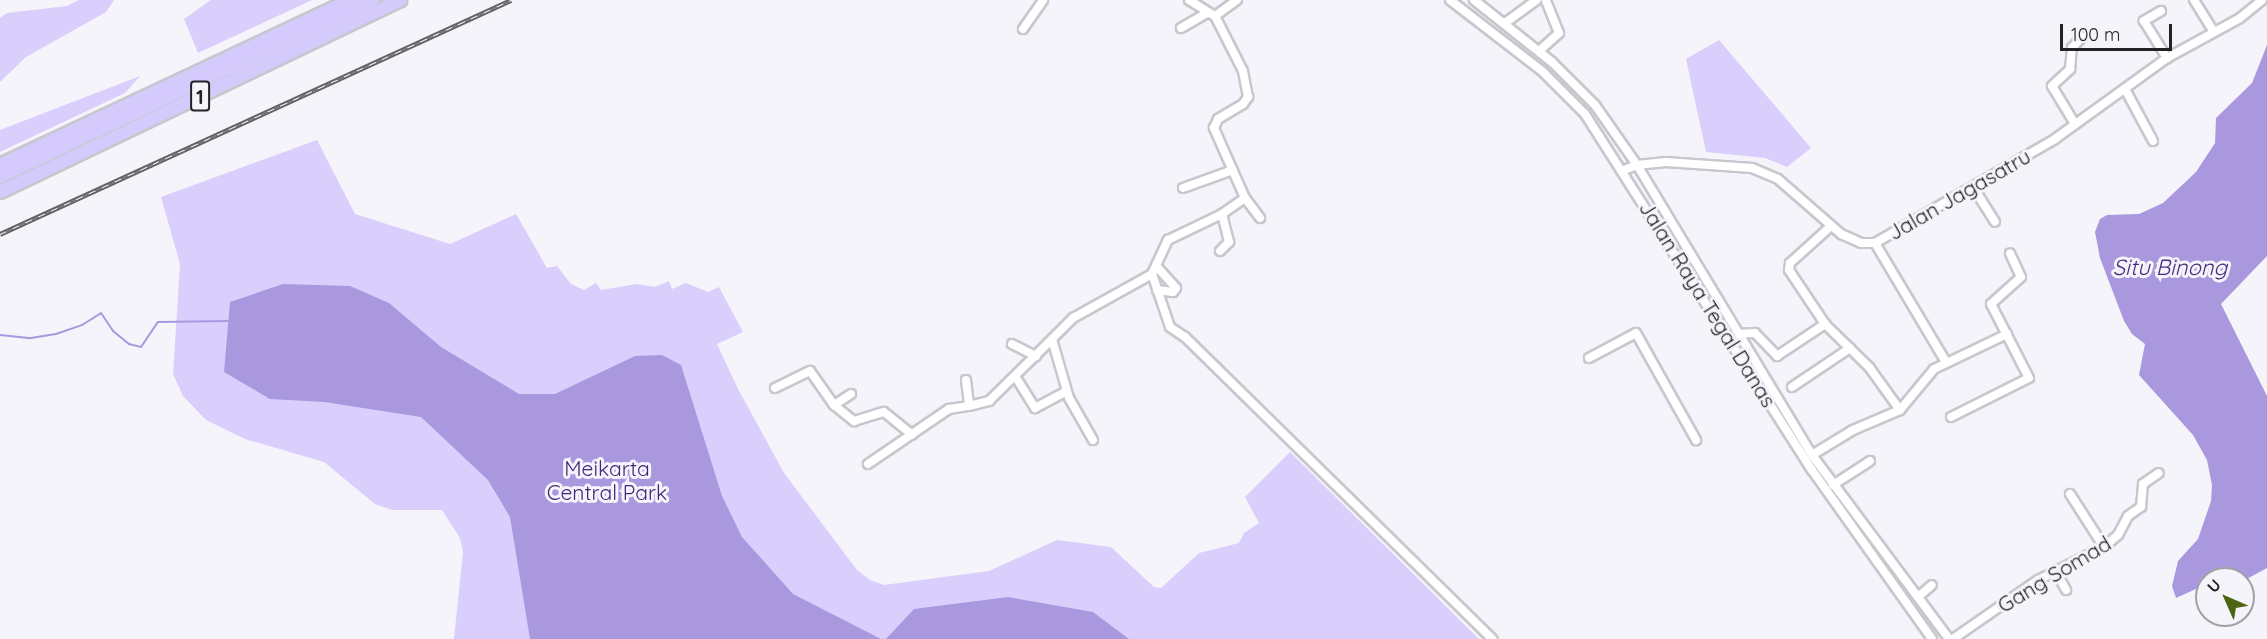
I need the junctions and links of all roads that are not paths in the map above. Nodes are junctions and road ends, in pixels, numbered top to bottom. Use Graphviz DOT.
graph roads {
  1 [pos="350,0"];
  2 [pos="372,0"];
  3 [pos="395,0"];
  4 [pos="400,0"];
  5 [pos="1043,0"];
  6 [pos="1189,0"];
  7 [pos="1237,0"];
  8 [pos="1450,0"];
  9 [pos="1474,0"];
  10 [pos="1537,0"];
  11 [pos="1546,0"];
  12 [pos="2194,0"];
  13 [pos="2262,0"];
  14 [pos="2161,11"];
  15 [pos="1211,15"];
  16 [pos="1505,23"];
  17 [pos="1181,28"];
  18 [pos="1023,29"];
  19 [pos="2213,30"];
  20 [pos="2082,37"];
  21 [pos="1539,51"];
  22 [pos="2167,58"];
  23 [pos="2125,89"];
  24 [pos="2074,124"];
  25 [pos="2152,141"];
  26 [pos="0,165"];
  27 [pos="1637,165"];
  28 [pos="1233,170"];
  29 [pos="1624,170"];
  30 [pos="0,177"];
  31 [pos="1974,187"];
  32 [pos="1183,188"];
  33 [pos="0,190"];
  34 [pos="1245,198"];
  35 [pos="1222,214"];
  36 [pos="1260,218"];
  37 [pos="1995,222"];
  38 [pos="1831,226"];
  39 [pos="1875,243"];
  40 [pos="1220,251"];
  41 [pos="2010,253"];
  42 [pos="1154,271"];
  43 [pos="1157,290"];
  44 [pos="1825,324"];
  45 [pos="1739,334"];
  46 [pos="2007,334"];
  47 [pos="1052,339"];
  48 [pos="1011,344"];
  49 [pos="1850,348"];
  50 [pos="1036,356"];
  51 [pos="1590,358"];
  52 [pos="1946,362"];
  53 [pos="1014,376"];
  54 [pos="966,380"];
  55 [pos="1792,387"];
  56 [pos="775,388"];
  57 [pos="1067,391"];
  58 [pos="851,394"];
  59 [pos="834,405"];
  60 [pos="969,406"];
  61 [pos="1900,410"];
  62 [pos="1951,417"];
  63 [pos="912,435"];
  64 [pos="1093,440"];
  65 [pos="1696,440"];
  66 [pos="1812,455"];
  67 [pos="1870,461"];
  68 [pos="868,464"];
  69 [pos="1815,467"];
  70 [pos="2159,473"];
  71 [pos="1833,485"];
  72 [pos="2070,494"];
  73 [pos="2104,547"];
  74 [pos="2055,570"];
  75 [pos="1932,585"];
  76 [pos="2066,590"];
  77 [pos="1918,597"];
  78 [pos="1492,639"];
  79 [pos="1932,639"];
  80 [pos="1951,639"];
  1 -- 26 [label="highway, 1"];
  2 -- 30 [label="highway, 1"];
  3 -- 33 [label="highway, 1"];
  4 -- 33 [label="highway, 1"];
  5 -- 18 [label="street"];
  6 -- 15 [label="street"];
  7 -- 15 [label="street"];
  8 -- 29 [label="street, Jalan Raya Tegal Danas"];
  9 -- 16 [label="street, Jalan Raya Tegal Danas"];
  10 -- 16 [label="street"];
  11 -- 21 [label="street"];
  12 -- 19 [label="street"];
  13 -- 19 [label="street, Jalan Jagasatru"];
  14 -- 22 [label="street"];
  15 -- 17 [label="street"];
  15 -- 28 [label="street"];
  16 -- 21 [label="street, Jalan Raya Tegal Danas"];
  19 -- 22 [label="street, Jalan Jagasatru"];
  20 -- 24 [label="street"];
  21 -- 27 [label="street, Jalan Raya Tegal Danas"];
  22 -- 23 [label="street, Jalan Jagasatru"];
  23 -- 24 [label="street, Jalan Jagasatru"];
  23 -- 25 [label="street"];
  24 -- 31 [label="street, Jalan Jagasatru"];
  27 -- 29 [label="street, Jalan Jagasatru"];
  27 -- 38 [label="street, Jalan Jagasatru"];
  27 -- 45 [label="street, Jalan Raya Tegal Danas"];
  28 -- 32 [label="street"];
  28 -- 34 [label="street"];
  29 -- 69 [label="street, Jalan Raya Tegal Danas"];
  31 -- 37 [label="street"];
  31 -- 39 [label="street, Jalan Jagasatru"];
  34 -- 35 [label="street"];
  34 -- 36 [label="street"];
  35 -- 40 [label="street"];
  35 -- 42 [label="street"];
  38 -- 39 [label="street, Jalan Jagasatru"];
  38 -- 44 [label="street"];
  39 -- 52 [label="street"];
  41 -- 46 [label="street"];
  42 -- 43 [label="street"];
  42 -- 43 [label="street"];
  42 -- 47 [label="street"];
  43 -- 78 [label="street"];
  44 -- 45 [label="street"];
  44 -- 49 [label="street"];
  45 -- 66 [label="street, Jalan Raya Tegal Danas"];
  46 -- 52 [label="street"];
  46 -- 62 [label="street"];
  47 -- 50 [label="street"];
  47 -- 57 [label="street"];
  48 -- 50 [label="street"];
  49 -- 55 [label="street"];
  49 -- 61 [label="street"];
  50 -- 53 [label="street"];
  51 -- 65 [label="street"];
  52 -- 61 [label="street"];
  53 -- 57 [label="street"];
  53 -- 60 [label="street"];
  54 -- 60 [label="street"];
  56 -- 59 [label="street"];
  57 -- 64 [label="street"];
  58 -- 59 [label="street"];
  59 -- 63 [label="street"];
  60 -- 63 [label="street"];
  61 -- 66 [label="street"];
  63 -- 68 [label="street"];
  66 -- 69 [label="street, Jalan Raya Tegal Danas"];
  67 -- 71 [label="street"];
  69 -- 71 [label="street, Jalan Raya Tegal Danas"];
  69 -- 79 [label="street, Jalan Raya Tegal Danas"];
  70 -- 73 [label="street, Gang Somad"];
  71 -- 77 [label="street, Jalan Raya Tegal Danas"];
  72 -- 73 [label="street"];
  73 -- 74 [label="street, Gang Somad"];
  74 -- 76 [label="street"];
  74 -- 80 [label="street, Gang Somad"];
  75 -- 77 [label="street"];
  77 -- 80 [label="street, Jalan Raya Tegal Danas"];
}
